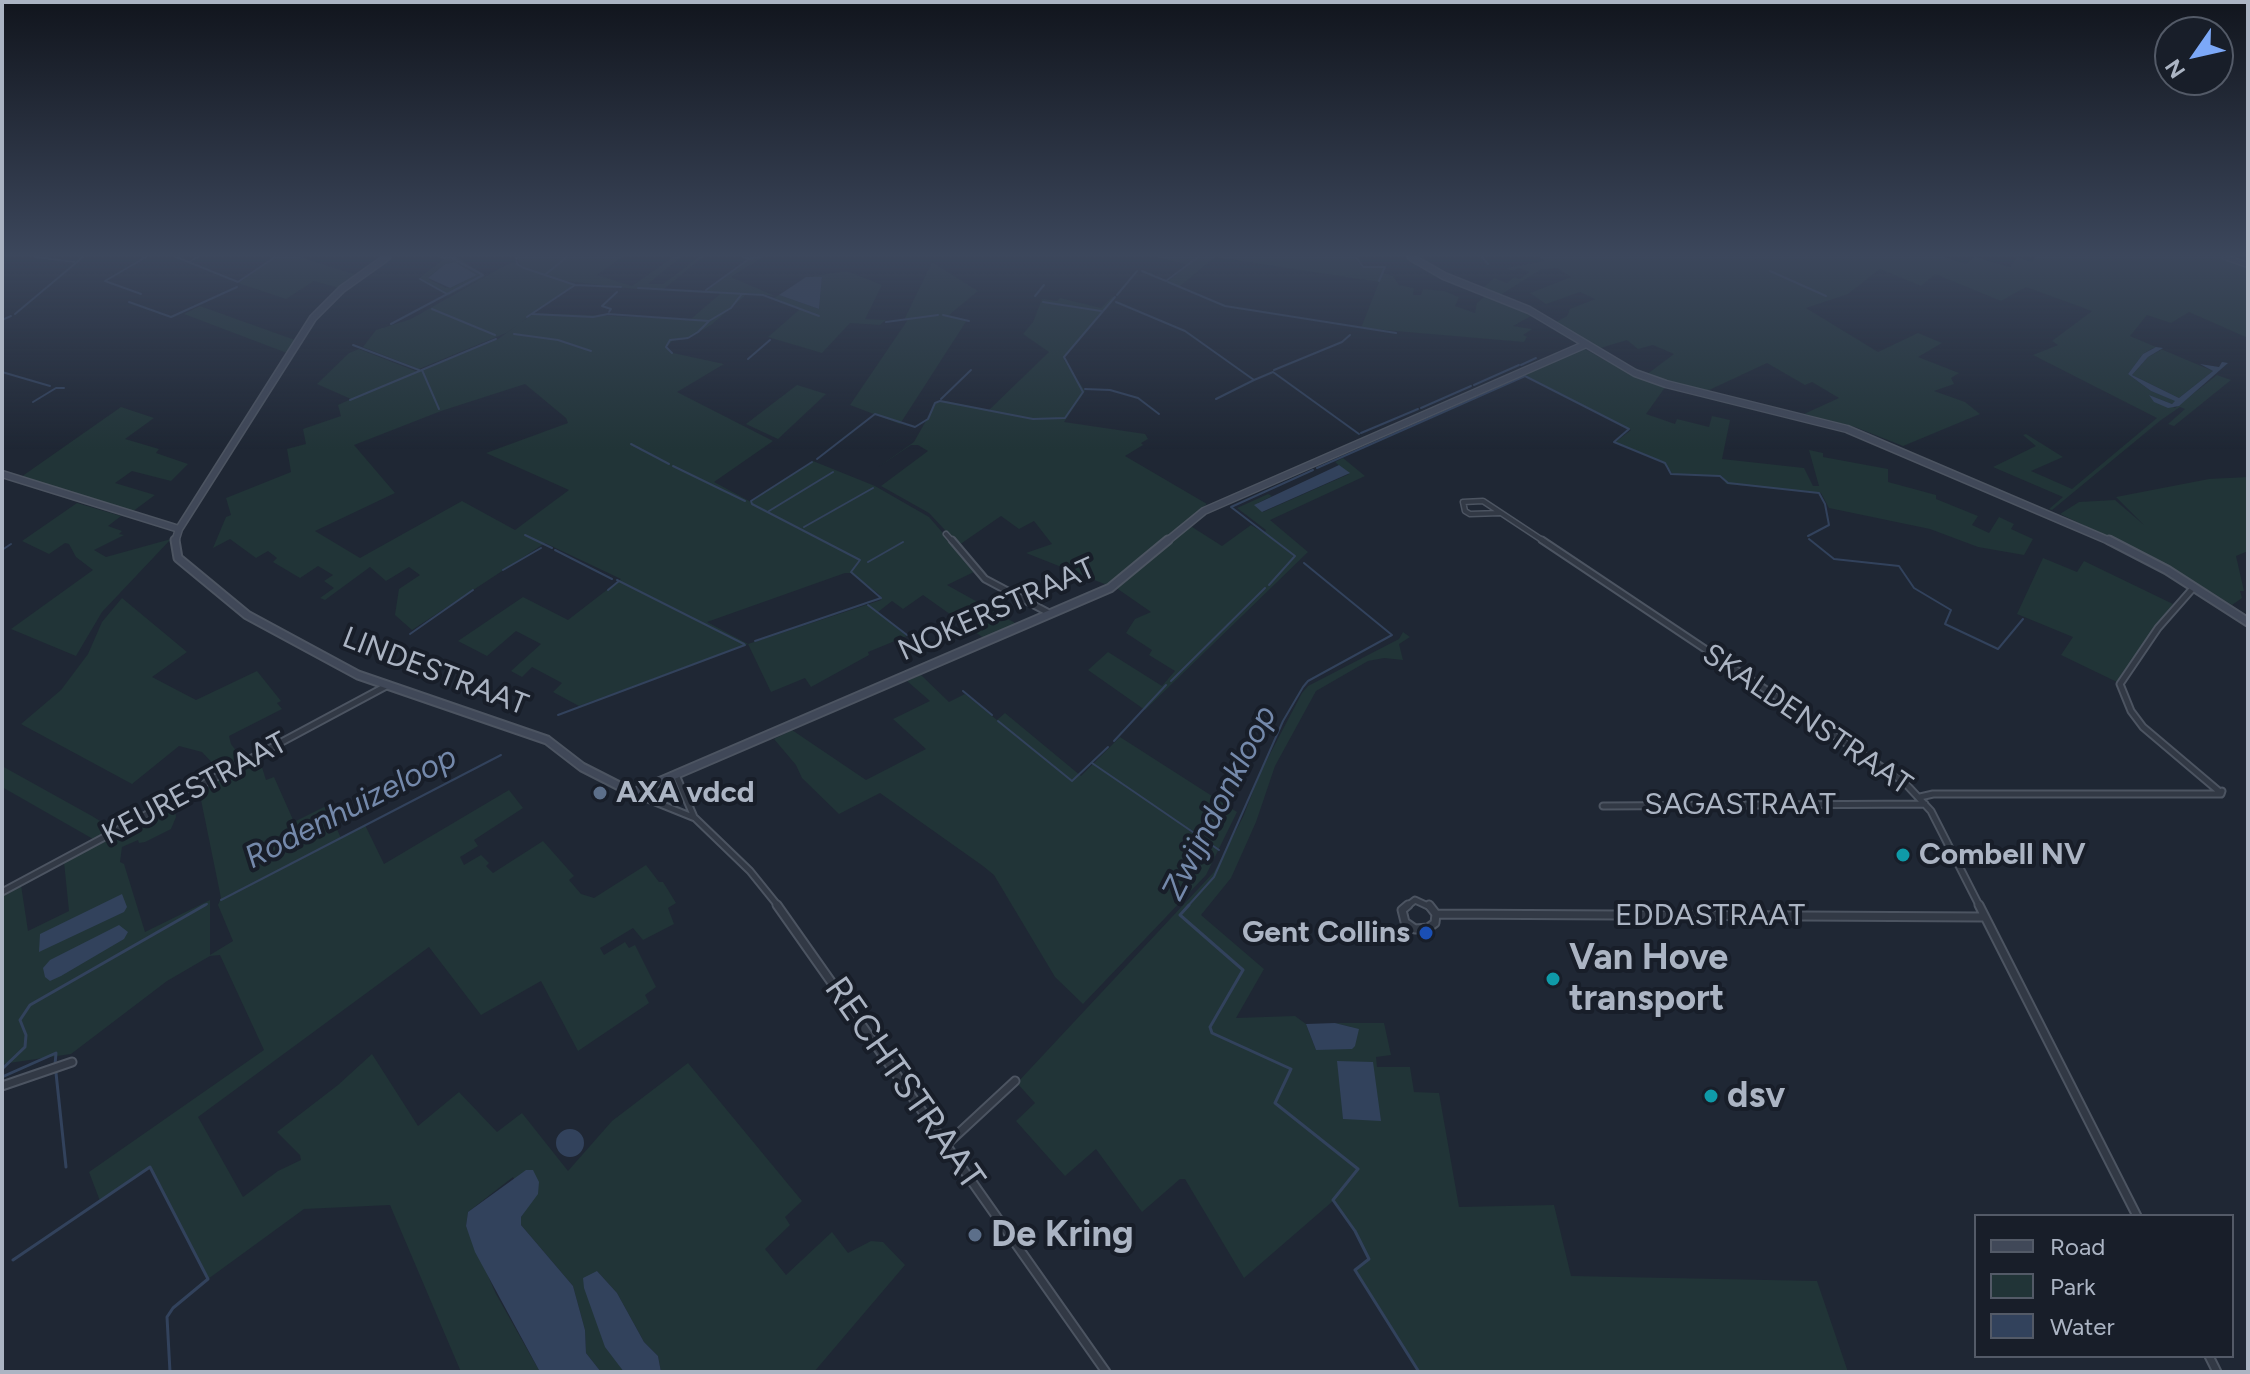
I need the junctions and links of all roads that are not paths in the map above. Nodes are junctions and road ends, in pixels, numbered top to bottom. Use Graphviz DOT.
graph roads {
  1 [pos="311,321"];
  2 [pos="1546,321"];
  3 [pos="1584,345"];
  4 [pos="2,474"];
  5 [pos="1500,513"];
  6 [pos="179,529"];
  7 [pos="946,534"];
  8 [pos="2194,587"];
  9 [pos="1050,614"];
  10 [pos="2248,622"];
  11 [pos="388,685"];
  12 [pos="676,775"];
  13 [pos="633,793"];
  14 [pos="1920,797"];
  15 [pos="1925,804"];
  16 [pos="1603,806"];
  17 [pos="695,818"];
  18 [pos="2,892"];
  19 [pos="1436,914"];
  20 [pos="1984,917"];
  21 [pos="72,1062"];
  22 [pos="1015,1081"];
  23 [pos="2,1086"];
  24 [pos="947,1144"];
  25 [pos="2136,1214"];
  26 [pos="1106,1372"];
  1 -- 6 [label="street"];
  2 -- 3 [label="street"];
  3 -- 8 [label="street"];
  3 -- 9 [label="street, NOKERSTRAAT"];
  4 -- 6 [label="street"];
  5 -- 5 [label="street, SKALDENSTRAAT"];
  5 -- 14 [label="street, SKALDENSTRAAT"];
  6 -- 11 [label="street, LINDESTRAAT"];
  7 -- 9 [label="street"];
  8 -- 10 [label="street"];
  8 -- 14 [label="street"];
  9 -- 12 [label="street, NOKERSTRAAT"];
  11 -- 13 [label="street, LINDESTRAAT"];
  11 -- 18 [label="street, KEURESTRAAT"];
  12 -- 13 [label="street, NOKERSTRAAT"];
  12 -- 17 [label="street"];
  13 -- 17 [label="street"];
  14 -- 15 [label="street, SKALDENSTRAAT"];
  15 -- 16 [label="street, SAGASTRAAT"];
  15 -- 20 [label="street, SKALDENSTRAAT"];
  17 -- 24 [label="street, RECHTSTRAAT"];
  19 -- 19 [label="street, EDDASTRAAT"];
  19 -- 20 [label="street, EDDASTRAAT"];
  20 -- 25 [label="street, SKALDENSTRAAT"];
  21 -- 23 [label="street"];
  22 -- 24 [label="street"];
  24 -- 26 [label="street, RECHTSTRAAT"];
}
